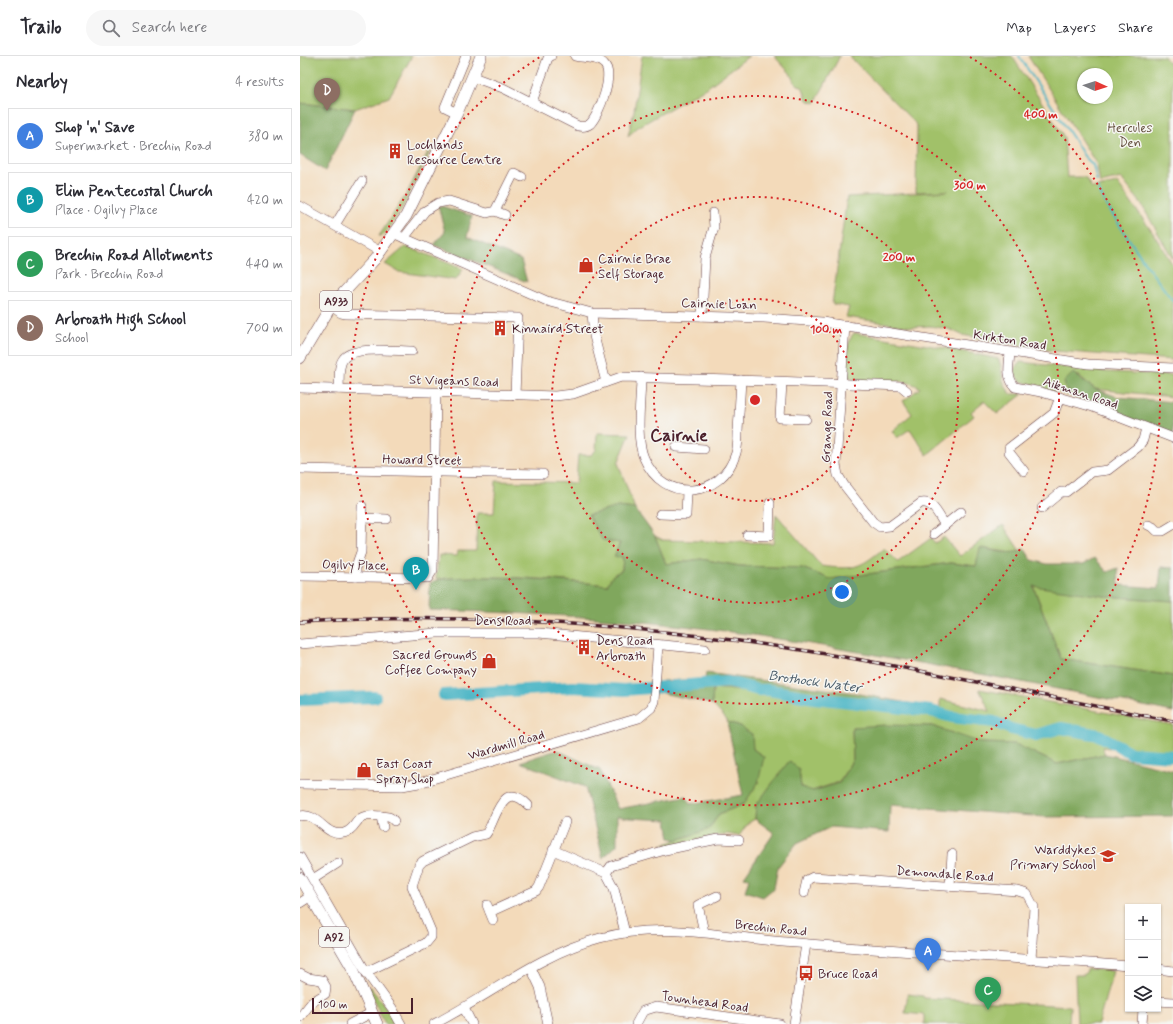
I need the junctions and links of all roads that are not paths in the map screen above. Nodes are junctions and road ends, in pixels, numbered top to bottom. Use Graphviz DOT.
graph roads {
  1 [pos="466,56"];
  2 [pos="481,56"];
  3 [pos="551,56"];
  4 [pos="575,56"];
  5 [pos="473,77"];
  6 [pos="532,102"];
  7 [pos="458,113"];
  8 [pos="522,177"];
  9 [pos="362,181"];
  10 [pos="300,206"];
  11 [pos="495,211"];
  12 [pos="713,213"];
  13 [pos="505,215"];
  14 [pos="335,225"];
  15 [pos="399,236"];
  16 [pos="381,252"];
  17 [pos="331,306"];
  18 [pos="592,313"];
  19 [pos="702,316"];
  20 [pos="845,326"];
  21 [pos="412,351"];
  22 [pos="1010,353"];
  23 [pos="300,358"];
  24 [pos="1173,368"];
  25 [pos="641,377"];
  26 [pos="741,380"];
  27 [pos="606,382"];
  28 [pos="775,382"];
  29 [pos="840,384"];
  30 [pos="300,388"];
  31 [pos="339,389"];
  32 [pos="907,391"];
  33 [pos="436,393"];
  34 [pos="515,395"];
  35 [pos="1060,397"];
  36 [pos="806,419"];
  37 [pos="1146,428"];
  38 [pos="1173,438"];
  39 [pos="676,447"];
  40 [pos="704,449"];
  41 [pos="300,469"];
  42 [pos="1024,471"];
  43 [pos="434,472"];
  44 [pos="543,474"];
  45 [pos="687,490"];
  46 [pos="770,503"];
  47 [pos="362,506"];
  48 [pos="1042,508"];
  49 [pos="961,512"];
  50 [pos="660,514"];
  51 [pos="362,518"];
  52 [pos="386,519"];
  53 [pos="945,525"];
  54 [pos="1148,525"];
  55 [pos="1173,525"];
  56 [pos="934,534"];
  57 [pos="747,535"];
  58 [pos="300,576"];
  59 [pos="356,577"];
  60 [pos="300,644"];
  61 [pos="658,644"];
  62 [pos="705,649"];
  63 [pos="300,784"];
  64 [pos="528,805"];
  65 [pos="300,816"];
  66 [pos="381,816"];
  67 [pos="394,821"];
  68 [pos="565,822"];
  69 [pos="493,823"];
  70 [pos="502,826"];
  71 [pos="384,827"];
  72 [pos="739,840"];
  73 [pos="553,850"];
  74 [pos="952,854"];
  75 [pos="300,857"];
  76 [pos="338,863"];
  77 [pos="606,873"];
  78 [pos="300,878"];
  79 [pos="313,879"];
  80 [pos="950,886"];
  81 [pos="804,893"];
  82 [pos="311,896"];
  83 [pos="717,896"];
  84 [pos="300,903"];
  85 [pos="490,912"];
  86 [pos="704,932"];
  87 [pos="625,933"];
  88 [pos="806,944"];
  89 [pos="1031,960"];
  90 [pos="1125,966"];
  91 [pos="531,968"];
  92 [pos="1161,969"];
  93 [pos="1173,970"];
  94 [pos="366,972"];
  95 [pos="300,974"];
  96 [pos="1161,1001"];
  97 [pos="1173,1002"];
  98 [pos="464,1008"];
  99 [pos="1143,1012"];
  100 [pos="371,1013"];
  101 [pos="300,1016"];
  102 [pos="350,1024"];
  103 [pos="377,1024"];
  104 [pos="401,1024"];
  105 [pos="434,1024"];
  106 [pos="472,1024"];
  107 [pos="548,1024"];
  108 [pos="636,1024"];
  109 [pos="780,1024"];
  110 [pos="794,1024"];
  111 [pos="1142,1024"];
  1 -- 7 [label="street"];
  2 -- 5 [label="main road, A933"];
  3 -- 6 [label="street"];
  4 -- 6 [label="street"];
  5 -- 6 [label="street"];
  5 -- 7 [label="main road, A933"];
  7 -- 15 [label="main road, A933"];
  8 -- 11 [label="street"];
  9 -- 14 [label="street"];
  10 -- 14 [label="street"];
  11 -- 13 [label="street"];
  11 -- 15 [label="street"];
  12 -- 19 [label="street"];
  14 -- 16 [label="street"];
  15 -- 16 [label="main road, A933"];
  15 -- 18 [label="street, Cairnie Loan"];
  16 -- 17 [label="main road, A933"];
  17 -- 23 [label="main road, A933"];
  17 -- 34 [label="street"];
  18 -- 19 [label="street, Cairnie Loan"];
  18 -- 27 [label="street"];
  19 -- 20 [label="street, Cairnie Loan"];
  20 -- 22 [label="street, Kirkton Road"];
  20 -- 29 [label="street, Grange Road"];
  21 -- 31 [label="street"];
  22 -- 24 [label="street, Kirkton Road"];
  22 -- 35 [label="street, Aikman Road"];
  25 -- 26 [label="street"];
  25 -- 27 [label="street"];
  25 -- 45 [label="street"];
  26 -- 28 [label="street"];
  26 -- 45 [label="street"];
  27 -- 34 [label="street, St Vigeans Road"];
  28 -- 29 [label="street"];
  28 -- 36 [label="street"];
  29 -- 32 [label="street"];
  29 -- 53 [label="street, Grange Road"];
  30 -- 31 [label="street, St Vigeans Road"];
  31 -- 33 [label="street, St Vigeans Road"];
  33 -- 34 [label="street, St Vigeans Road"];
  33 -- 43 [label="street"];
  35 -- 37 [label="street, Aikman Road"];
  35 -- 42 [label="street"];
  37 -- 38 [label="street, Aikman Road"];
  37 -- 48 [label="street"];
  39 -- 40 [label="street"];
  41 -- 43 [label="street, Howard Street"];
  43 -- 44 [label="street, Howard Street"];
  43 -- 59 [label="street, Ogilvy Place"];
  45 -- 50 [label="street"];
  46 -- 57 [label="street"];
  47 -- 51 [label="street"];
  49 -- 53 [label="street"];
  51 -- 52 [label="street"];
  51 -- 59 [label="street"];
  53 -- 56 [label="street"];
  54 -- 55 [label="street"];
  58 -- 59 [label="street, Ogilvy Place"];
  60 -- 61 [label="street, Dens Road"];
  61 -- 62 [label="street, Dens Road"];
  61 -- 63 [label="street, Wardmill Road"];
  64 -- 69 [label="street"];
  65 -- 66 [label="street"];
  66 -- 67 [label="street"];
  66 -- 71 [label="street"];
  68 -- 73 [label="street"];
  69 -- 70 [label="street"];
  69 -- 94 [label="street"];
  72 -- 77 [label="street"];
  73 -- 77 [label="street"];
  73 -- 85 [label="street"];
  74 -- 80 [label="street"];
  75 -- 79 [label="street"];
  76 -- 79 [label="street"];
  77 -- 87 [label="street"];
  78 -- 82 [label="main road, A92"];
  79 -- 94 [label="street"];
  80 -- 81 [label="street, Demondale Road"];
  80 -- 89 [label="street, Demondale Road"];
  82 -- 84 [label="street"];
  82 -- 100 [label="main road, A92"];
  83 -- 86 [label="street"];
  86 -- 87 [label="street, Brechin Road"];
  86 -- 88 [label="street, Brechin Road"];
  87 -- 91 [label="street, Brechin Road"];
  88 -- 89 [label="street, Brechin Road"];
  88 -- 110 [label="street"];
  89 -- 90 [label="street, Brechin Road"];
  91 -- 98 [label="street, Brechin Road"];
  91 -- 107 [label="street"];
  92 -- 93 [label="street"];
  94 -- 104 [label="street"];
  95 -- 101 [label="street"];
  96 -- 97 [label="street"];
  98 -- 105 [label="street, Brechin Road"];
  98 -- 106 [label="street"];
  99 -- 111 [label="street"];
  100 -- 102 [label="street"];
  100 -- 103 [label="main road, A92"];
  108 -- 109 [label="street, Townhead Road"];
}
